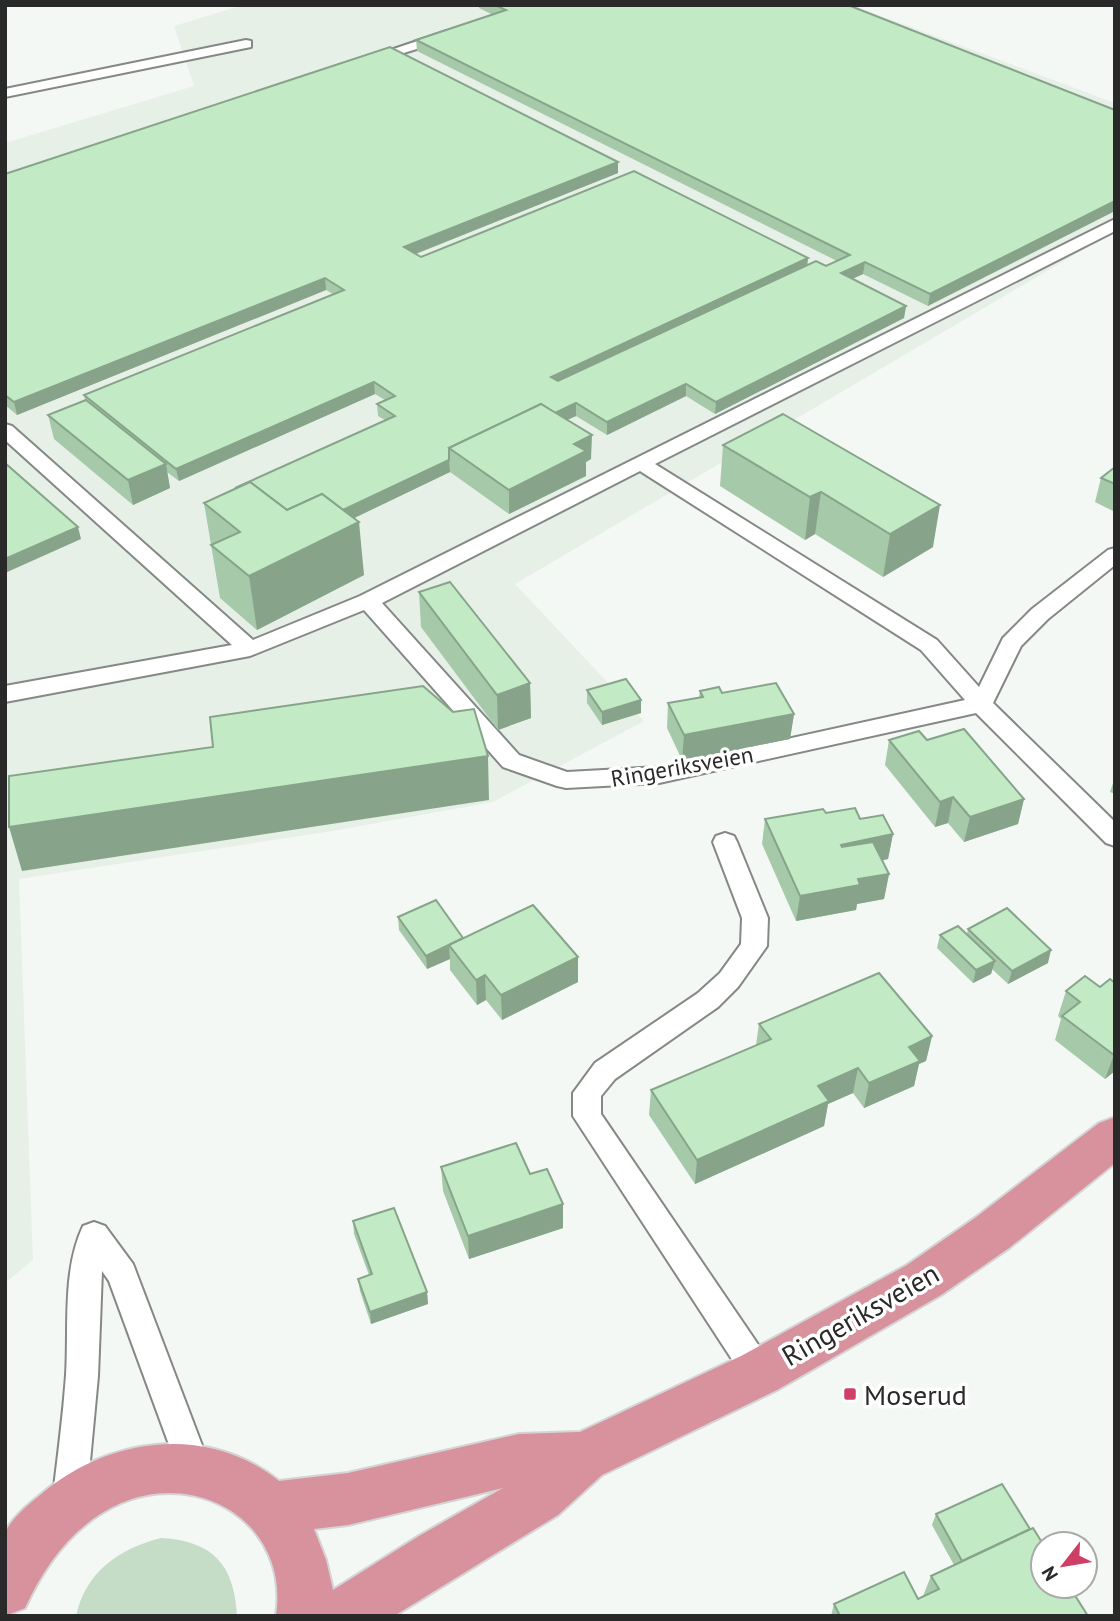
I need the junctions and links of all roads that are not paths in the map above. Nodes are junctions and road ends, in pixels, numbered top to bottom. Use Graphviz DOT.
graph roads {
  1 [pos="464,29"];
  2 [pos="246,44"];
  3 [pos="346,68"];
  4 [pos="5,93"];
  5 [pos="1115,224"];
  6 [pos="5,429"];
  7 [pos="639,462"];
  8 [pos="1115,554"];
  9 [pos="368,601"];
  10 [pos="250,649"];
  11 [pos="5,694"];
  12 [pos="981,704"];
  13 [pos="1115,837"];
  14 [pos="725,842"];
  15 [pos="1115,1136"];
  16 [pos="759,1373"];
  17 [pos="583,1457"];
  18 [pos="194,1469"];
  19 [pos="69,1504"];
  20 [pos="270,1508"];
  21 [pos="6,1586"];
  22 [pos="304,1616"];
  23 [pos="343,1616"];
  1 -- 3 [label="lane"];
  2 -- 4 [label="lane"];
  5 -- 7 [label="lane"];
  6 -- 10 [label="lane"];
  7 -- 9 [label="lane"];
  7 -- 12 [label="lane"];
  8 -- 12 [label="lane"];
  9 -- 10 [label="lane"];
  9 -- 12 [label="lane, Ringeriksveien"];
  10 -- 11 [label="lane"];
  12 -- 13 [label="lane"];
  14 -- 16 [label="lane"];
  15 -- 16 [label="highway, Ringeriksveien"];
  16 -- 17 [label="highway, Ringeriksveien"];
  17 -- 20 [label="highway, Ringeriksveien"];
  17 -- 23 [label="highway, Ringeriksveien"];
  18 -- 19 [label="highway"];
  18 -- 19 [label="lane"];
  18 -- 20 [label="highway"];
  19 -- 21 [label="highway"];
  20 -- 22 [label="highway"];
}
